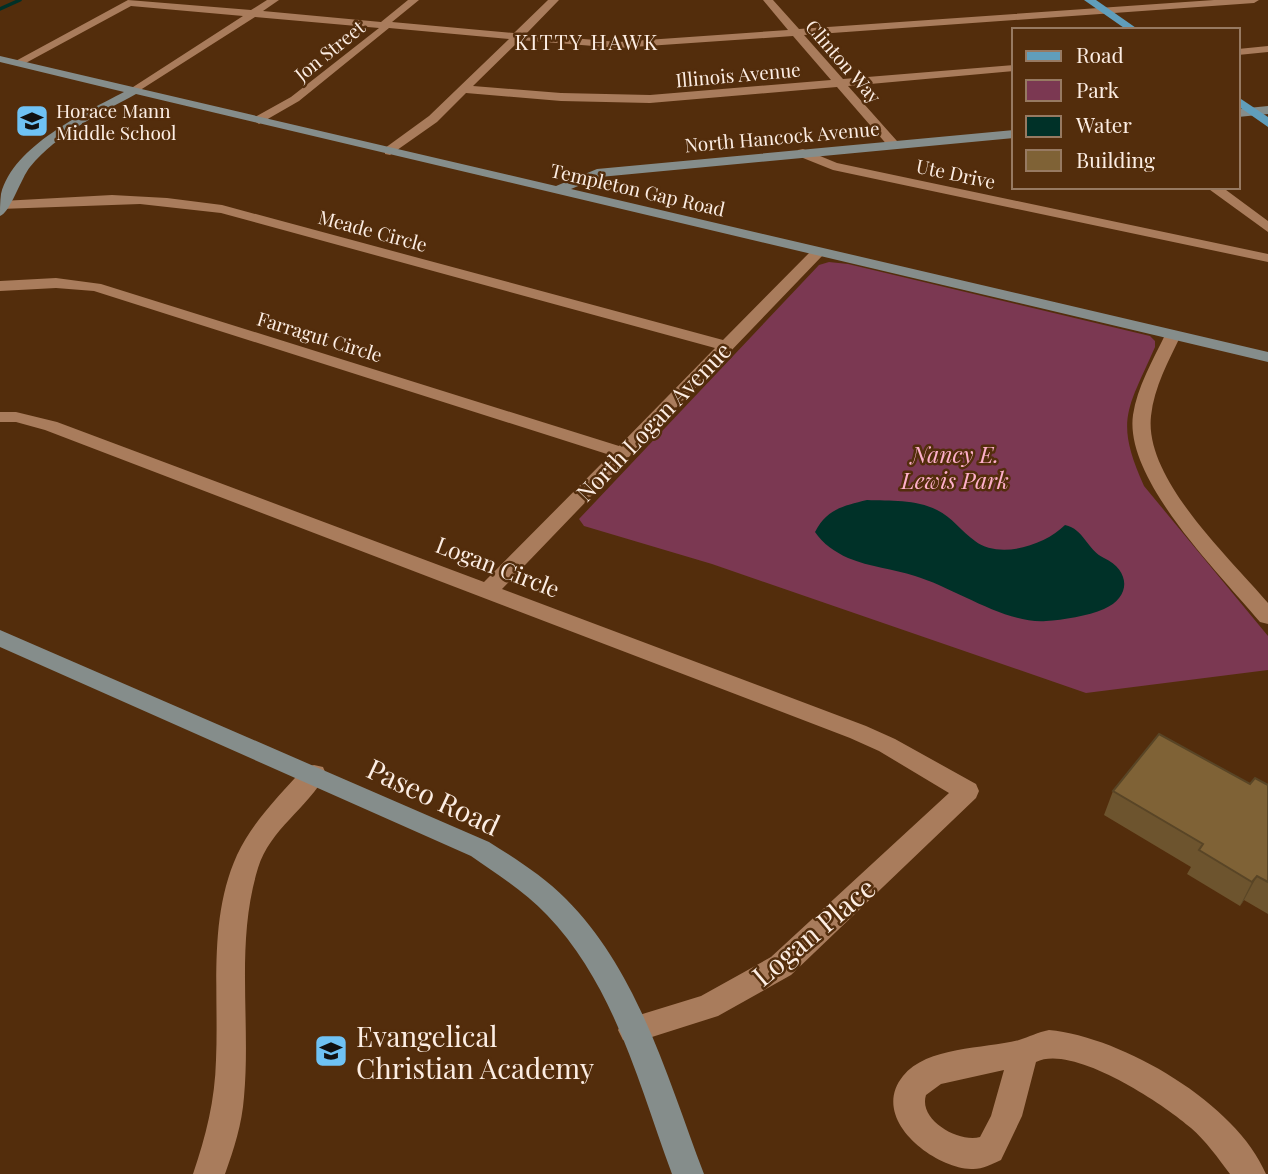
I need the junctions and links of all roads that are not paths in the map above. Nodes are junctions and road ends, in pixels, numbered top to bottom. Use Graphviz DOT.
graph roads {
  1 [pos="274,0"];
  2 [pos="414,0"];
  3 [pos="554,0"];
  4 [pos="768,0"];
  5 [pos="1089,0"];
  6 [pos="1254,0"];
  7 [pos="132,1"];
  8 [pos="1105,11"];
  9 [pos="253,14"];
  10 [pos="384,26"];
  11 [pos="1130,28"];
  12 [pos="795,33"];
  13 [pos="516,38"];
  14 [pos="1268,50"];
  15 [pos="1240,52"];
  16 [pos="0,59"];
  17 [pos="18,63"];
  18 [pos="1012,68"];
  19 [pos="840,83"];
  20 [pos="465,89"];
  21 [pos="134,91"];
  22 [pos="1240,101"];
  23 [pos="1264,112"];
  24 [pos="1240,113"];
  25 [pos="260,120"];
  26 [pos="1268,123"];
  27 [pos="1012,134"];
  28 [pos="893,144"];
  29 [pos="390,151"];
  30 [pos="803,153"];
  31 [pos="1216,189"];
  32 [pos="558,190"];
  33 [pos="1,209"];
  34 [pos="1268,228"];
  35 [pos="818,252"];
  36 [pos="1268,258"];
  37 [pos="0,286"];
  38 [pos="1173,335"];
  39 [pos="726,346"];
  40 [pos="1268,357"];
  41 [pos="0,417"];
  42 [pos="623,453"];
  43 [pos="489,590"];
  44 [pos="1268,617"];
  45 [pos="0,638"];
  46 [pos="314,774"];
  47 [pos="967,791"];
  48 [pos="633,1030"];
  49 [pos="1024,1053"];
  50 [pos="209,1174"];
  51 [pos="688,1174"];
  52 [pos="1250,1174"];
  1 -- 9 [label="street"];
  2 -- 10 [label="street, Jon Street"];
  3 -- 13 [label="street"];
  4 -- 12 [label="street, Clinton Way"];
  5 -- 8 [label="main road"];
  6 -- 8 [label="street"];
  7 -- 9 [label="street"];
  7 -- 17 [label="street"];
  8 -- 11 [label="main road"];
  8 -- 12 [label="street"];
  9 -- 10 [label="street"];
  9 -- 21 [label="street"];
  10 -- 13 [label="street"];
  10 -- 25 [label="street, Jon Street"];
  12 -- 13 [label="street"];
  12 -- 19 [label="street, Clinton Way"];
  13 -- 20 [label="street"];
  14 -- 15 [label="street"];
  16 -- 17 [label="street, Templeton Gap Road"];
  17 -- 21 [label="street, Templeton Gap Road"];
  18 -- 19 [label="street, Illinois Avenue"];
  19 -- 20 [label="street, Illinois Avenue"];
  19 -- 28 [label="street, Clinton Way"];
  20 -- 29 [label="street"];
  21 -- 25 [label="street, Templeton Gap Road"];
  21 -- 33 [label="street"];
  22 -- 23 [label="main road"];
  23 -- 24 [label="street"];
  23 -- 26 [label="main road"];
  25 -- 29 [label="street, Templeton Gap Road"];
  27 -- 28 [label="street, North Hancock Avenue"];
  28 -- 30 [label="street, North Hancock Avenue"];
  29 -- 32 [label="street, Templeton Gap Road"];
  30 -- 32 [label="street, North Hancock Avenue"];
  30 -- 36 [label="street, Ute Drive"];
  31 -- 34 [label="street"];
  32 -- 35 [label="street, Templeton Gap Road"];
  33 -- 39 [label="street, Meade Circle"];
  35 -- 38 [label="street, Templeton Gap Road"];
  35 -- 39 [label="street, North Logan Avenue"];
  37 -- 42 [label="street, Farragut Circle"];
  38 -- 40 [label="street, Templeton Gap Road"];
  38 -- 44 [label="street"];
  39 -- 42 [label="street, North Logan Avenue"];
  41 -- 43 [label="street, Logan Circle"];
  42 -- 43 [label="street, North Logan Avenue"];
  43 -- 47 [label="street, Logan Circle"];
  45 -- 46 [label="street, Paseo Road"];
  46 -- 48 [label="street, Paseo Road"];
  46 -- 50 [label="street"];
  47 -- 48 [label="street, Logan Place"];
  48 -- 51 [label="street, Paseo Road"];
  49 -- 52 [label="street"];
}
